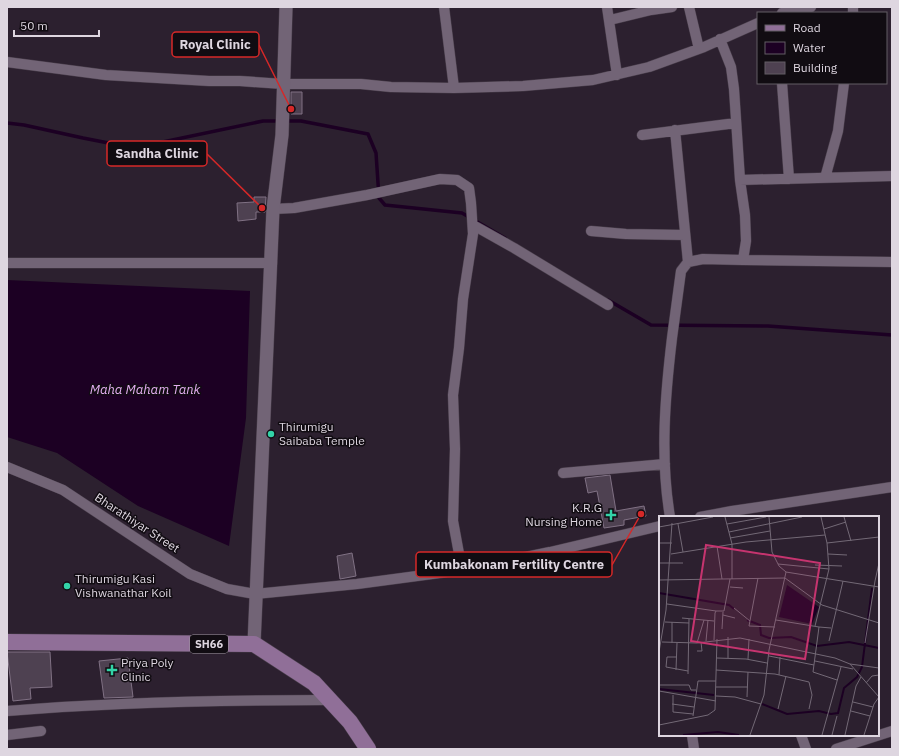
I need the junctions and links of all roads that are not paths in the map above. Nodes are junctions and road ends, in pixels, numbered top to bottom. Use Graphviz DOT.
graph roads {
  1 [pos="286,7"];
  2 [pos="444,7"];
  3 [pos="607,7"];
  4 [pos="672,7"];
  5 [pos="689,7"];
  6 [pos="811,7"];
  7 [pos="787,12"];
  8 [pos="610,20"];
  9 [pos="757,23"];
  10 [pos="720,39"];
  11 [pos="699,49"];
  12 [pos="7,62"];
  13 [pos="617,75"];
  14 [pos="283,84"];
  15 [pos="782,84"];
  16 [pos="844,84"];
  17 [pos="454,88"];
  18 [pos="736,123"];
  19 [pos="675,130"];
  20 [pos="642,135"];
  21 [pos="892,176"];
  22 [pos="825,178"];
  23 [pos="789,179"];
  24 [pos="740,180"];
  25 [pos="273,209"];
  26 [pos="473,230"];
  27 [pos="591,231"];
  28 [pos="685,235"];
  29 [pos="744,260"];
  30 [pos="272,262"];
  31 [pos="688,262"];
  32 [pos="892,262"];
  33 [pos="7,263"];
  34 [pos="608,305"];
  35 [pos="665,464"];
  36 [pos="7,467"];
  37 [pos="563,472"];
  38 [pos="892,487"];
  39 [pos="733,514"];
  40 [pos="670,516"];
  41 [pos="711,516"];
  42 [pos="659,528"];
  43 [pos="462,570"];
  44 [pos="255,594"];
  45 [pos="7,642"];
  46 [pos="254,644"];
  47 [pos="330,700"];
  48 [pos="7,711"];
  49 [pos="41,731"];
  50 [pos="892,731"];
  51 [pos="879,735"];
  52 [pos="7,736"];
  53 [pos="692,736"];
  54 [pos="801,736"];
  55 [pos="876,736"];
  56 [pos="368,749"];
  57 [pos="694,749"];
  58 [pos="806,749"];
  59 [pos="836,749"];
  1 -- 14 [label="street"];
  2 -- 17 [label="street"];
  3 -- 8 [label="street"];
  4 -- 8 [label="street"];
  5 -- 11 [label="street"];
  6 -- 7 [label="street"];
  8 -- 13 [label="street"];
  9 -- 10 [label="street"];
  10 -- 11 [label="street"];
  10 -- 18 [label="street"];
  11 -- 13 [label="street"];
  12 -- 14 [label="street"];
  13 -- 17 [label="street"];
  14 -- 17 [label="street"];
  14 -- 25 [label="street"];
  15 -- 23 [label="street"];
  16 -- 22 [label="street"];
  18 -- 19 [label="street"];
  18 -- 24 [label="street"];
  19 -- 20 [label="street"];
  19 -- 28 [label="street"];
  21 -- 22 [label="street"];
  22 -- 23 [label="street"];
  23 -- 24 [label="street"];
  24 -- 29 [label="street"];
  25 -- 26 [label="street"];
  25 -- 30 [label="street"];
  26 -- 34 [label="street"];
  26 -- 43 [label="street"];
  27 -- 28 [label="street"];
  28 -- 31 [label="street"];
  29 -- 31 [label="street"];
  29 -- 32 [label="street"];
  30 -- 33 [label="street"];
  30 -- 44 [label="street"];
  31 -- 35 [label="street"];
  35 -- 37 [label="street"];
  35 -- 40 [label="street"];
  36 -- 44 [label="street, Bharathiyar Street"];
  38 -- 39 [label="street"];
  39 -- 41 [label="street"];
  42 -- 43 [label="street, Bharathiyar Street"];
  43 -- 44 [label="street, Bharathiyar Street"];
  44 -- 46 [label="street"];
  45 -- 46 [label="main road, SH66"];
  46 -- 47 [label="main road"];
  47 -- 48 [label="street"];
  47 -- 56 [label="main road"];
  49 -- 52 [label="street"];
  50 -- 51 [label="street"];
  53 -- 57 [label="street"];
  54 -- 58 [label="street"];
  55 -- 59 [label="street"];
}
